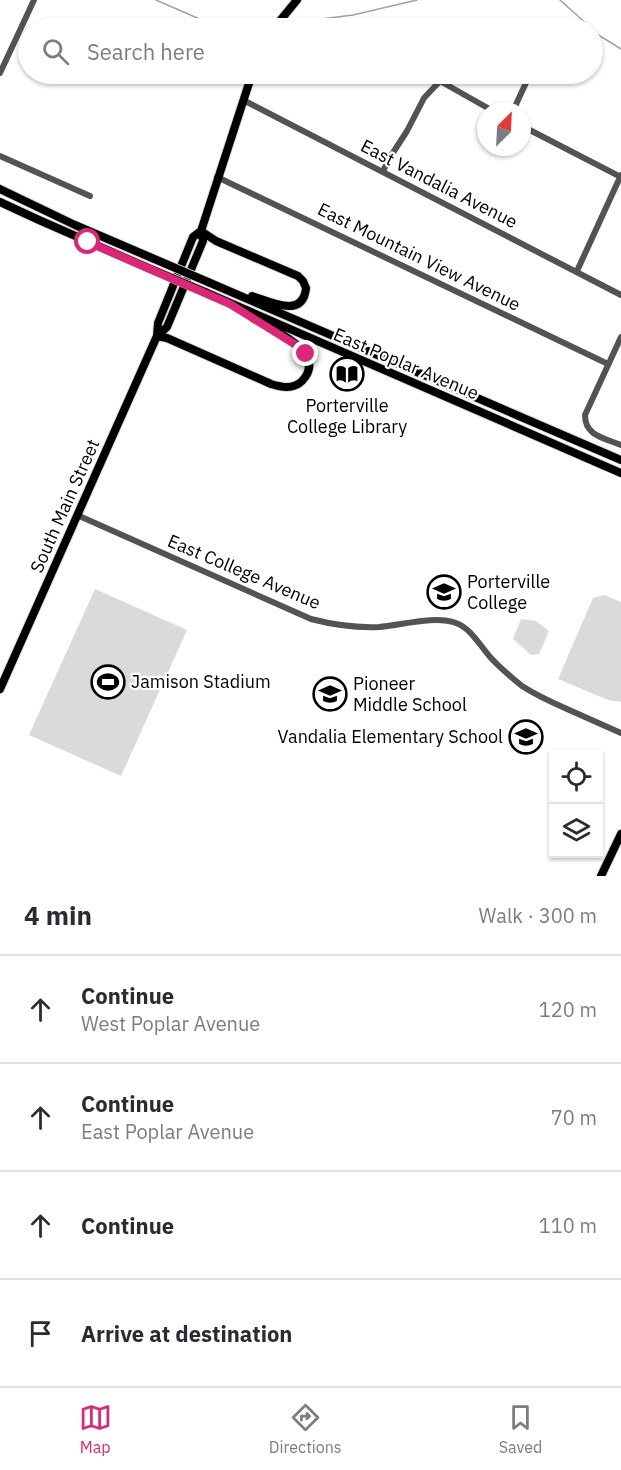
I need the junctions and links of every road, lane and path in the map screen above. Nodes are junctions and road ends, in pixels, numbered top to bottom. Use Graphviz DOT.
graph roads {
  1 [pos="34,0"];
  2 [pos="297,0"];
  3 [pos="26,18"];
  4 [pos="282,18"];
  5 [pos="18,34"];
  6 [pos="0,73"];
  7 [pos="249,84"];
  8 [pos="437,84"];
  9 [pos="445,84"];
  10 [pos="525,84"];
  11 [pos="243,100"];
  12 [pos="477,102"];
  13 [pos="517,102"];
  14 [pos="531,131"];
  15 [pos="0,156"];
  16 [pos="383,172"];
  17 [pos="621,176"];
  18 [pos="217,177"];
  19 [pos="0,189"];
  20 [pos="90,196"];
  21 [pos="0,202"];
  22 [pos="201,231"];
  23 [pos="577,272"];
  24 [pos="208,282"];
  25 [pos="621,295"];
  26 [pos="230,304"];
  27 [pos="157,336"];
  28 [pos="621,337"];
  29 [pos="608,364"];
  30 [pos="621,445"];
  31 [pos="621,460"];
  32 [pos="621,473"];
  33 [pos="77,515"];
  34 [pos="0,689"];
  35 [pos="621,733"];
  36 [pos="621,834"];
  37 [pos="601,876"];
  1 -- 3 [label="street"];
  2 -- 4 [label="main road"];
  5 -- 6 [label="street"];
  7 -- 11 [label="main road, South Main Street"];
  8 -- 16 [label="street"];
  9 -- 12 [label="street"];
  10 -- 13 [label="street"];
  11 -- 16 [label="street, East Vandalia Avenue"];
  11 -- 18 [label="main road, South Main Street"];
  14 -- 17 [label="street"];
  15 -- 20 [label="street"];
  16 -- 23 [label="street, East Vandalia Avenue"];
  17 -- 23 [label="street"];
  18 -- 22 [label="main road, South Main Street"];
  18 -- 29 [label="street, East Mountain View Avenue"];
  19 -- 24 [label="main road, East Poplar Avenue, bridge"];
  21 -- 26 [label="main road, East Poplar Avenue, bridge"];
  22 -- 24 [label="main road"];
  22 -- 27 [label="main road, South Main Street"];
  23 -- 25 [label="street, East Vandalia Avenue"];
  24 -- 31 [label="main road, East Poplar Avenue"];
  26 -- 27 [label="main road"];
  26 -- 32 [label="main road, East Poplar Avenue"];
  27 -- 33 [label="main road, South Main Street"];
  28 -- 29 [label="street"];
  29 -- 30 [label="street"];
  33 -- 34 [label="main road, South Main Street"];
  33 -- 35 [label="street, East College Avenue"];
  36 -- 37 [label="main road"];
}
